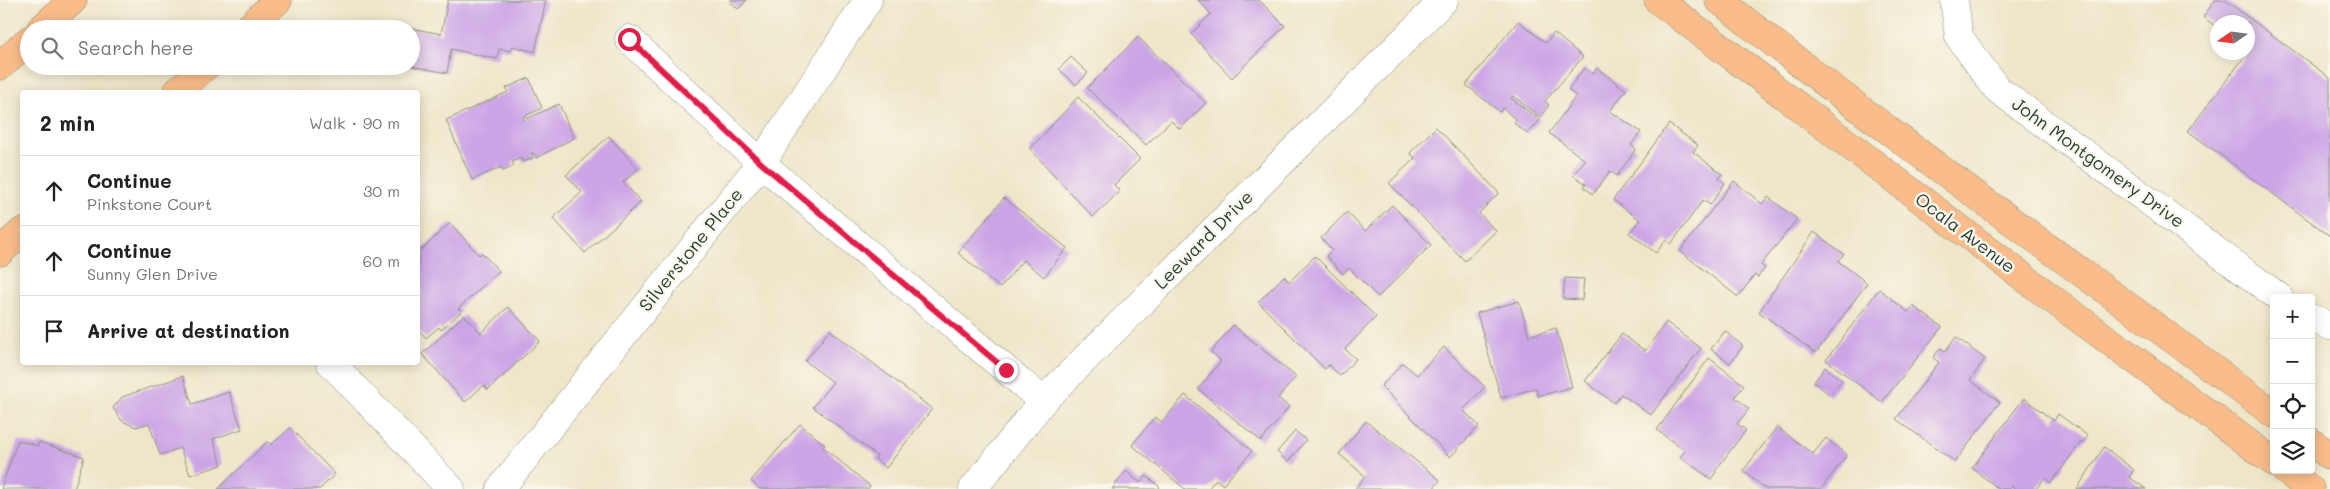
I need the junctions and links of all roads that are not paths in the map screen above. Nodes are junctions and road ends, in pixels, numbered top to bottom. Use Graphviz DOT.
graph roads {
  1 [pos="73,0"];
  2 [pos="278,0"];
  3 [pos="868,0"];
  4 [pos="1444,0"];
  5 [pos="1658,0"];
  6 [pos="1718,0"];
  7 [pos="1954,0"];
  8 [pos="51,20"];
  9 [pos="257,20"];
  10 [pos="629,39"];
  11 [pos="20,48"];
  12 [pos="0,66"];
  13 [pos="196,75"];
  14 [pos="179,90"];
  15 [pos="761,163"];
  16 [pos="20,234"];
  17 [pos="0,252"];
  18 [pos="2275,294"];
  19 [pos="2315,320"];
  20 [pos="2330,326"];
  21 [pos="333,365"];
  22 [pos="1043,401"];
  23 [pos="2270,411"];
  24 [pos="2315,445"];
  25 [pos="2330,456"];
  26 [pos="2270,459"];
  27 [pos="2290,474"];
  28 [pos="451,489"];
  29 [pos="500,489"];
  30 [pos="973,489"];
  31 [pos="2310,489"];
  1 -- 8 [label="main road"];
  2 -- 9 [label="main road"];
  3 -- 15 [label="street, Silverstone Place"];
  4 -- 22 [label="street, Leeward Drive"];
  5 -- 26 [label="main road, Ocala Avenue"];
  6 -- 23 [label="main road, Ocala Avenue"];
  7 -- 18 [label="street, John Montgomery Drive"];
  10 -- 15 [label="street"];
  11 -- 12 [label="main road"];
  13 -- 14 [label="main road"];
  15 -- 22 [label="street"];
  15 -- 29 [label="street, Silverstone Place"];
  16 -- 17 [label="main road"];
  19 -- 20 [label="street"];
  21 -- 28 [label="street"];
  22 -- 30 [label="street, Leeward Drive"];
  24 -- 25 [label="main road"];
  27 -- 31 [label="main road"];
}
